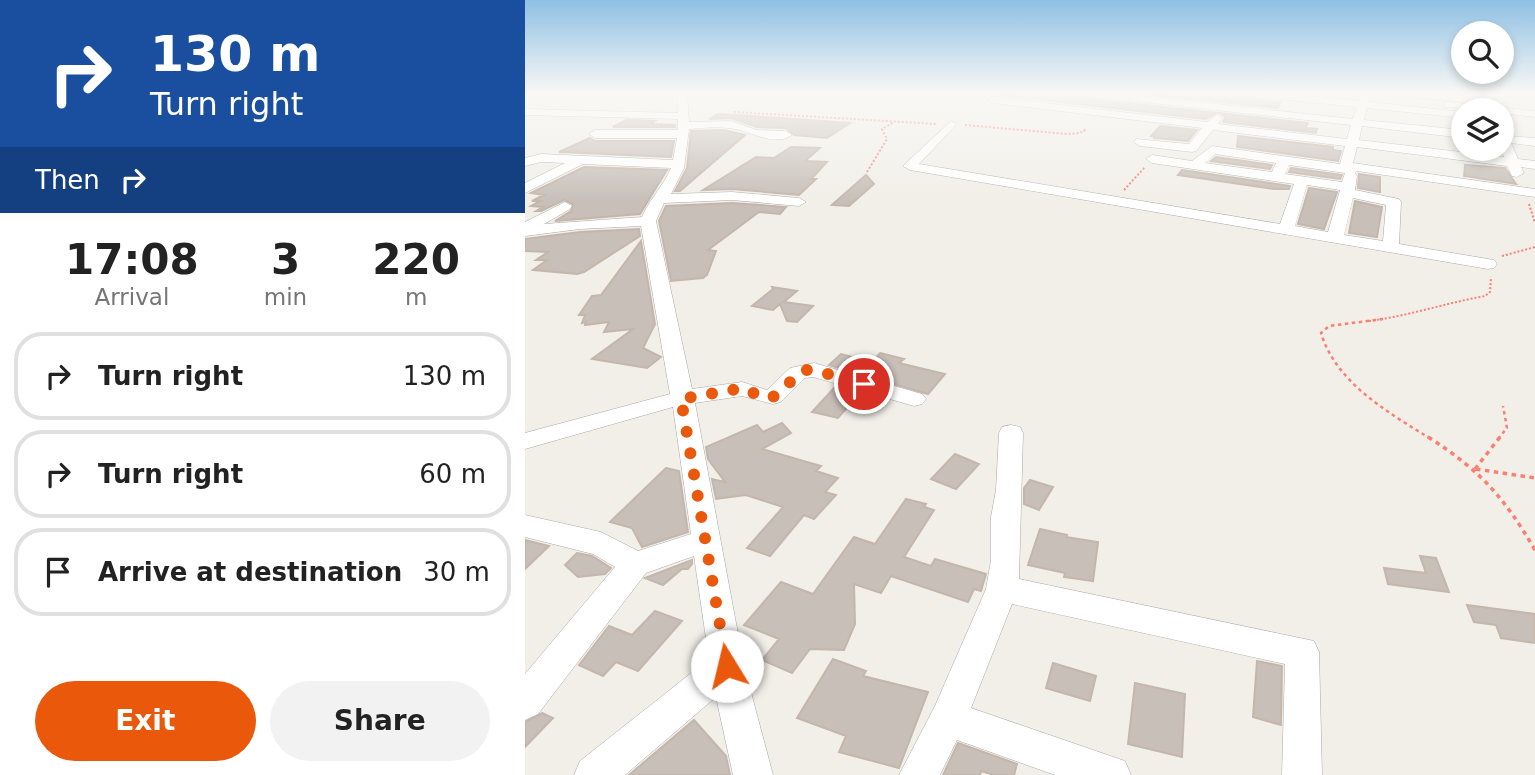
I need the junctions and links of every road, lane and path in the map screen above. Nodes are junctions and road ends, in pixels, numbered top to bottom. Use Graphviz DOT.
graph roads {
  1 [pos="620,129"];
  2 [pos="682,129"];
  3 [pos="751,129"];
  4 [pos="882,129"];
  5 [pos="946,129"];
  6 [pos="1015,129"];
  7 [pos="1207,129"];
  8 [pos="1275,129"];
  9 [pos="1357,130"];
  10 [pos="1085,131"];
  11 [pos="1535,132"];
  12 [pos="595,134"];
  13 [pos="1451,134"];
  14 [pos="786,135"];
  15 [pos="1451,138"];
  16 [pos="1514,139"];
  17 [pos="1140,142"];
  18 [pos="1535,142"];
  19 [pos="1451,143"];
  20 [pos="1514,143"];
  21 [pos="1514,146"];
  22 [pos="525,149"];
  23 [pos="1514,150"];
  24 [pos="1535,153"];
  25 [pos="1247,155"];
  26 [pos="541,159"];
  27 [pos="1152,159"];
  28 [pos="580,160"];
  29 [pos="1284,160"];
  30 [pos="1512,161"];
  31 [pos="525,162"];
  32 [pos="677,163"];
  33 [pos="1195,165"];
  34 [pos="1535,165"];
  35 [pos="1236,171"];
  36 [pos="867,172"];
  37 [pos="1276,176"];
  38 [pos="1518,176"];
  39 [pos="1180,178"];
  40 [pos="1535,179"];
  41 [pos="525,188"];
  42 [pos="1300,188"];
  43 [pos="1347,190"];
  44 [pos="1529,193"];
  45 [pos="1113,201"];
  46 [pos="799,202"];
  47 [pos="565,206"];
  48 [pos="590,207"];
  49 [pos="653,210"];
  50 [pos="1535,223"];
  51 [pos="563,226"];
  52 [pos="525,229"];
  53 [pos="1286,229"];
  54 [pos="1335,237"];
  55 [pos="1391,246"];
  56 [pos="1535,247"];
  57 [pos="1488,264"];
  58 [pos="914,399"];
  59 [pos="683,405"];
  60 [pos="1503,406"];
  61 [pos="1011,433"];
  62 [pos="525,441"];
  63 [pos="525,456"];
  64 [pos="1474,469"];
  65 [pos="1535,478"];
  66 [pos="525,526"];
  67 [pos="707,540"];
  68 [pos="1535,550"];
  69 [pos="635,564"];
  70 [pos="1002,589"];
  71 [pos="727,666"];
  72 [pos="525,702"];
  73 [pos="948,719"];
  74 [pos="594,775"];
  75 [pos="753,775"];
  76 [pos="919,775"];
  77 [pos="1111,775"];
  78 [pos="1302,775"];
  1 -- 12 [label="street"];
  2 -- 32 [label="street"];
  3 -- 14 [label="street"];
  4 -- 36 [label="path"];
  5 -- 45 [label="street"];
  6 -- 10 [label="path"];
  7 -- 17 [label="street"];
  8 -- 9 [label="street"];
  9 -- 13 [label="street"];
  9 -- 15 [label="street"];
  9 -- 19 [label="street"];
  9 -- 29 [label="street"];
  9 -- 38 [label="street"];
  9 -- 43 [label="street"];
  9 -- 44 [label="street"];
  11 -- 16 [label="street"];
  18 -- 20 [label="street"];
  21 -- 24 [label="street"];
  22 -- 26 [label="street"];
  23 -- 34 [label="street"];
  25 -- 29 [label="street"];
  25 -- 33 [label="street"];
  25 -- 35 [label="street"];
  26 -- 28 [label="street"];
  26 -- 31 [label="street"];
  27 -- 33 [label="street"];
  27 -- 45 [label="path"];
  28 -- 32 [label="street"];
  28 -- 41 [label="street"];
  29 -- 37 [label="street"];
  30 -- 38 [label="street"];
  32 -- 49 [label="street"];
  33 -- 35 [label="street"];
  35 -- 37 [label="street"];
  37 -- 42 [label="street"];
  38 -- 40 [label="street"];
  38 -- 44 [label="street"];
  39 -- 42 [label="street"];
  42 -- 43 [label="street"];
  42 -- 53 [label="street"];
  43 -- 54 [label="street"];
  43 -- 55 [label="street"];
  44 -- 50 [label="path"];
  45 -- 53 [label="street"];
  46 -- 49 [label="street"];
  47 -- 52 [label="street"];
  48 -- 51 [label="street"];
  49 -- 51 [label="street"];
  49 -- 59 [label="street"];
  51 -- 52 [label="street"];
  53 -- 54 [label="street"];
  54 -- 55 [label="street"];
  55 -- 57 [label="street"];
  56 -- 57 [label="path"];
  57 -- 64 [label="path"];
  58 -- 59 [label="street"];
  59 -- 62 [label="street"];
  59 -- 63 [label="street"];
  59 -- 67 [label="street"];
  60 -- 64 [label="path"];
  61 -- 70 [label="street"];
  64 -- 65 [label="path"];
  64 -- 68 [label="path"];
  66 -- 69 [label="street"];
  67 -- 69 [label="street"];
  67 -- 71 [label="street"];
  69 -- 72 [label="street"];
  70 -- 73 [label="street"];
  70 -- 78 [label="street"];
  71 -- 74 [label="street"];
  71 -- 75 [label="street"];
  73 -- 76 [label="street"];
  73 -- 77 [label="street"];
}
